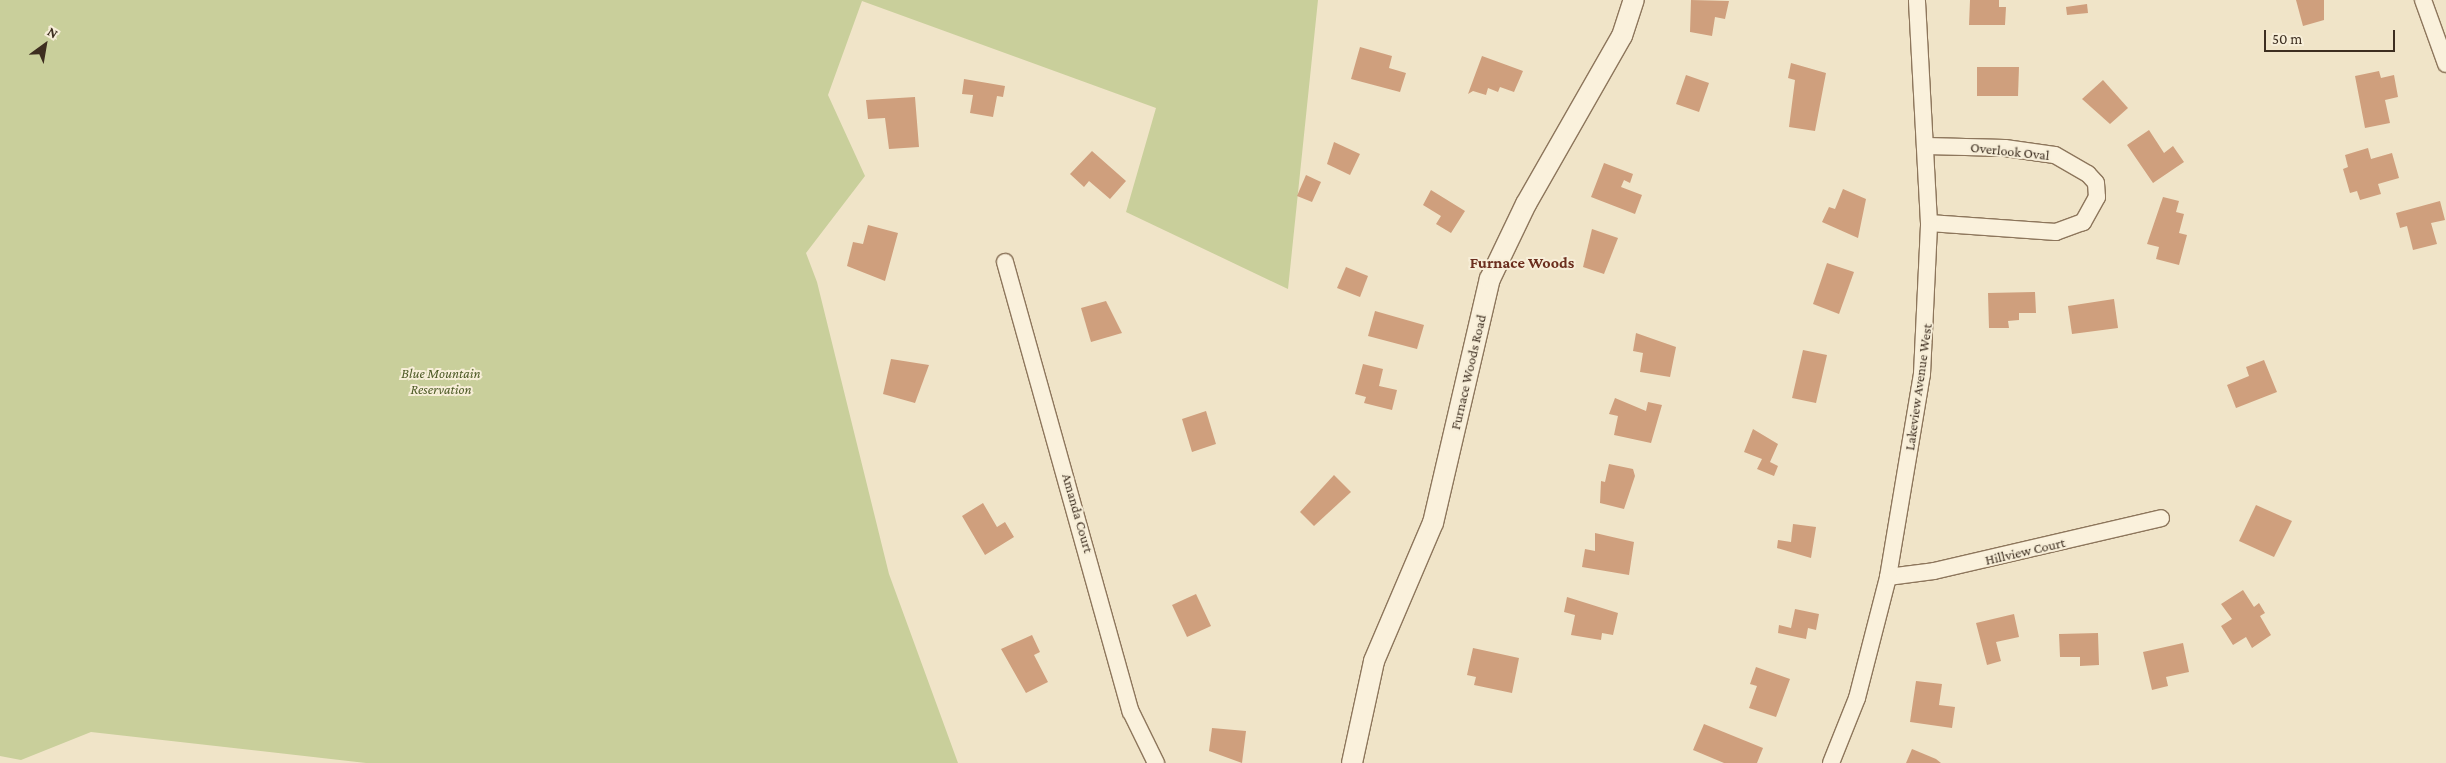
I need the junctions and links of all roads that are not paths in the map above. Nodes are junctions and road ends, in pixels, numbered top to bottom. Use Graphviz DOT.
graph roads {
  1 [pos="1634,0"];
  2 [pos="1916,0"];
  3 [pos="2423,0"];
  4 [pos="2446,64"];
  5 [pos="1926,146"];
  6 [pos="1929,222"];
  7 [pos="1005,262"];
  8 [pos="2161,518"];
  9 [pos="1888,577"];
  10 [pos="1156,763"];
  11 [pos="1352,763"];
  12 [pos="1831,763"];
  1 -- 11 [label="street, Furnace Woods Road"];
  2 -- 5 [label="street, Lakeview Avenue West"];
  3 -- 4 [label="street"];
  5 -- 6 [label="street, Lakeview Avenue West"];
  5 -- 6 [label="street, Overlook Oval"];
  6 -- 9 [label="street, Lakeview Avenue West"];
  7 -- 10 [label="street, Amanda Court"];
  8 -- 9 [label="street, Hillview Court"];
  9 -- 12 [label="street, Lakeview Avenue West"];
}
